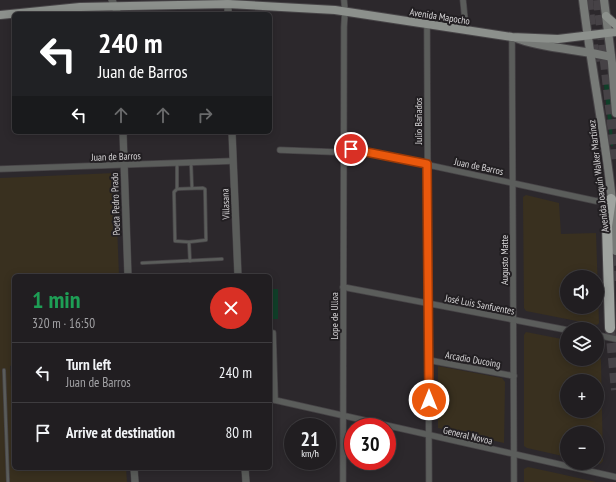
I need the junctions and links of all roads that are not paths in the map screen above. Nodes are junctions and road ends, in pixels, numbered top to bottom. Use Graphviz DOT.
graph roads {
  1 [pos="344,0"];
  2 [pos="463,0"];
  3 [pos="583,0"];
  4 [pos="604,0"];
  5 [pos="171,2"];
  6 [pos="214,2"];
  7 [pos="228,2"];
  8 [pos="115,7"];
  9 [pos="345,11"];
  10 [pos="29,12"];
  11 [pos="12,14"];
  12 [pos="0,15"];
  13 [pos="606,16"];
  14 [pos="427,24"];
  15 [pos="616,25"];
  16 [pos="466,30"];
  17 [pos="612,32"];
  18 [pos="588,35"];
  19 [pos="512,37"];
  20 [pos="590,52"];
  21 [pos="611,57"];
  22 [pos="616,113"];
  23 [pos="123,134"];
  24 [pos="232,134"];
  25 [pos="280,150"];
  26 [pos="343,150"];
  27 [pos="233,161"];
  28 [pos="191,162"];
  29 [pos="177,163"];
  30 [pos="124,164"];
  31 [pos="427,164"];
  32 [pos="0,168"];
  33 [pos="514,183"];
  34 [pos="192,188"];
  35 [pos="178,189"];
  36 [pos="611,199"];
  37 [pos="189,242"];
  38 [pos="616,251"];
  39 [pos="222,259"];
  40 [pos="190,261"];
  41 [pos="142,263"];
  42 [pos="128,274"];
  43 [pos="238,274"];
  44 [pos="343,287"];
  45 [pos="428,303"];
  46 [pos="513,319"];
  47 [pos="610,328"];
  48 [pos="560,329"];
  49 [pos="273,333"];
  50 [pos="604,336"];
  51 [pos="616,339"];
  52 [pos="428,360"];
  53 [pos="4,370"];
  54 [pos="514,376"];
  55 [pos="272,400"];
  56 [pos="343,416"];
  57 [pos="429,435"];
  58 [pos="514,454"];
  59 [pos="134,470"];
  60 [pos="245,470"];
  61 [pos="616,477"];
  62 [pos="8,482"];
  63 [pos="135,482"];
  64 [pos="246,482"];
  65 [pos="343,482"];
  66 [pos="429,482"];
  67 [pos="514,482"];
  1 -- 9 [label="street, Lope de Ulloa"];
  2 -- 16 [label="street"];
  3 -- 18 [label="main road, Avenida Joaquín Walker Martínez"];
  4 -- 13 [label="main road"];
  5 -- 6 [label="main road, Avenida Mapocho"];
  5 -- 8 [label="main road, Avenida Mapocho"];
  6 -- 7 [label="main road, Avenida Mapocho"];
  7 -- 9 [label="main road, Avenida Mapocho"];
  8 -- 10 [label="main road, Avenida Mapocho"];
  9 -- 14 [label="main road, Avenida Mapocho"];
  9 -- 26 [label="street, Lope de Ulloa"];
  11 -- 12 [label="main road, Avenida Mapocho"];
  13 -- 15 [label="main road"];
  13 -- 17 [label="main road"];
  14 -- 16 [label="main road, Avenida Mapocho"];
  14 -- 31 [label="street, Julio Bañados"];
  16 -- 19 [label="main road, Avenida Mapocho"];
  17 -- 18 [label="main road"];
  17 -- 21 [label="main road"];
  18 -- 19 [label="main road"];
  18 -- 20 [label="main road, Avenida Joaquín Walker Martínez"];
  19 -- 20 [label="main road, Avenida Mapocho"];
  19 -- 33 [label="street, Augusto Matte"];
  20 -- 21 [label="main road, Avenida Mapocho"];
  20 -- 36 [label="main road, Avenida Joaquín Walker Martínez"];
  21 -- 22 [label="main road"];
  23 -- 30 [label="street, Poeta Pedro Prado"];
  24 -- 27 [label="street, Villasana"];
  25 -- 26 [label="street"];
  26 -- 31 [label="street, Juan de Barros"];
  26 -- 44 [label="street, Lope de Ulloa"];
  27 -- 28 [label="street, Juan de Barros"];
  27 -- 43 [label="street, Villasana"];
  28 -- 29 [label="street, Juan de Barros"];
  28 -- 34 [label="lane"];
  29 -- 30 [label="street, Juan de Barros"];
  29 -- 35 [label="lane"];
  30 -- 32 [label="street, Juan de Barros"];
  30 -- 42 [label="street, Poeta Pedro Prado"];
  31 -- 33 [label="street, Juan de Barros"];
  31 -- 45 [label="street, Julio Bañados"];
  33 -- 36 [label="street, Juan de Barros"];
  33 -- 46 [label="street, Augusto Matte"];
  34 -- 35 [label="lane"];
  34 -- 37 [label="lane"];
  35 -- 37 [label="lane"];
  36 -- 38 [label="main road, Avenida Joaquín Walker Martínez"];
  36 -- 47 [label="highway"];
  37 -- 40 [label="lane"];
  39 -- 40 [label="lane"];
  40 -- 41 [label="lane"];
  44 -- 45 [label="street, José Luis Sanfuentes"];
  44 -- 56 [label="street, Lope de Ulloa"];
  45 -- 46 [label="street, José Luis Sanfuentes"];
  45 -- 52 [label="street, Julio Bañados"];
  46 -- 48 [label="street, José Luis Sanfuentes"];
  46 -- 54 [label="street, Augusto Matte"];
  49 -- 55 [label="street"];
  50 -- 51 [label="street"];
  52 -- 54 [label="street, Arcadio Ducoing"];
  52 -- 57 [label="street, Julio Bañados"];
  53 -- 62 [label="lane"];
  54 -- 58 [label="street, Augusto Matte"];
  55 -- 56 [label="street, General Novoa"];
  56 -- 57 [label="street, General Novoa"];
  56 -- 65 [label="street, Lope de Ulloa"];
  57 -- 58 [label="street, General Novoa"];
  57 -- 66 [label="street, Julio Bañados"];
  58 -- 61 [label="street, General Novoa"];
  58 -- 67 [label="street, Augusto Matte"];
  59 -- 63 [label="street"];
  60 -- 64 [label="street"];
}
